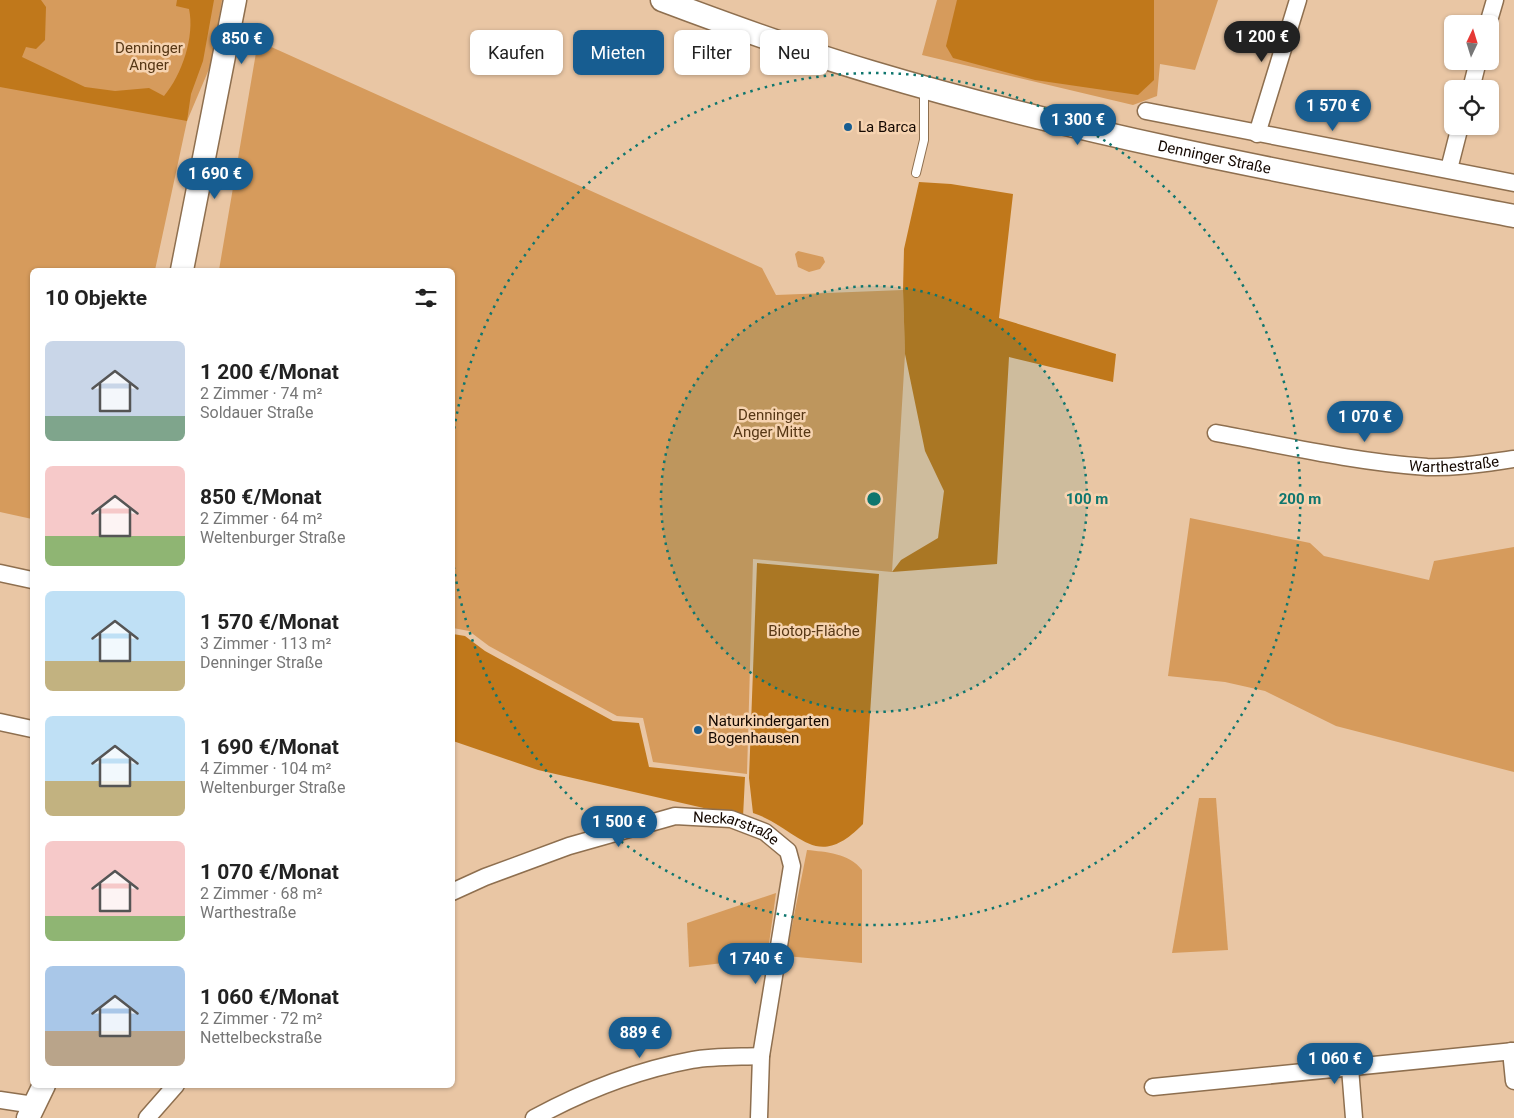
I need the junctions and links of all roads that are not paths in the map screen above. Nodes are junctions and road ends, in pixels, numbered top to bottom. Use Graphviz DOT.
graph roads {
  1 [pos="235,0"];
  2 [pos="662,0"];
  3 [pos="1298,0"];
  4 [pos="1495,0"];
  5 [pos="1491,15"];
  6 [pos="924,88"];
  7 [pos="1146,111"];
  8 [pos="1257,134"];
  9 [pos="1458,135"];
  10 [pos="1449,169"];
  11 [pos="916,173"];
  12 [pos="1514,183"];
  13 [pos="1514,216"];
  14 [pos="182,268"];
  15 [pos="1216,433"];
  16 [pos="1514,459"];
  17 [pos="0,573"];
  18 [pos="30,580"];
  19 [pos="0,722"];
  20 [pos="30,729"];
  21 [pos="455,891"];
  22 [pos="1513,1051"];
  23 [pos="762,1056"];
  24 [pos="1350,1068"];
  25 [pos="1514,1081"];
  26 [pos="1153,1087"];
  27 [pos="43,1088"];
  28 [pos="173,1088"];
  29 [pos="0,1100"];
  30 [pos="31,1112"];
  31 [pos="147,1118"];
  32 [pos="534,1118"];
  33 [pos="759,1118"];
  34 [pos="1354,1118"];
  1 -- 14 [label="street"];
  2 -- 6 [label="street, Denninger Straße"];
  3 -- 8 [label="street"];
  4 -- 5 [label="street"];
  6 -- 11 [label="lane"];
  6 -- 13 [label="street, Denninger Straße"];
  7 -- 8 [label="street, Denninger Straße"];
  8 -- 10 [label="street, Denninger Straße"];
  9 -- 10 [label="street"];
  10 -- 12 [label="street, Denninger Straße"];
  15 -- 16 [label="street, Warthestraße"];
  17 -- 18 [label="street"];
  19 -- 20 [label="street"];
  21 -- 23 [label="street, Neckarstraße"];
  22 -- 24 [label="street"];
  22 -- 25 [label="street"];
  23 -- 32 [label="street"];
  23 -- 33 [label="street"];
  24 -- 26 [label="street"];
  24 -- 34 [label="street"];
  27 -- 30 [label="street"];
  28 -- 31 [label="street"];
  29 -- 30 [label="street"];
}
